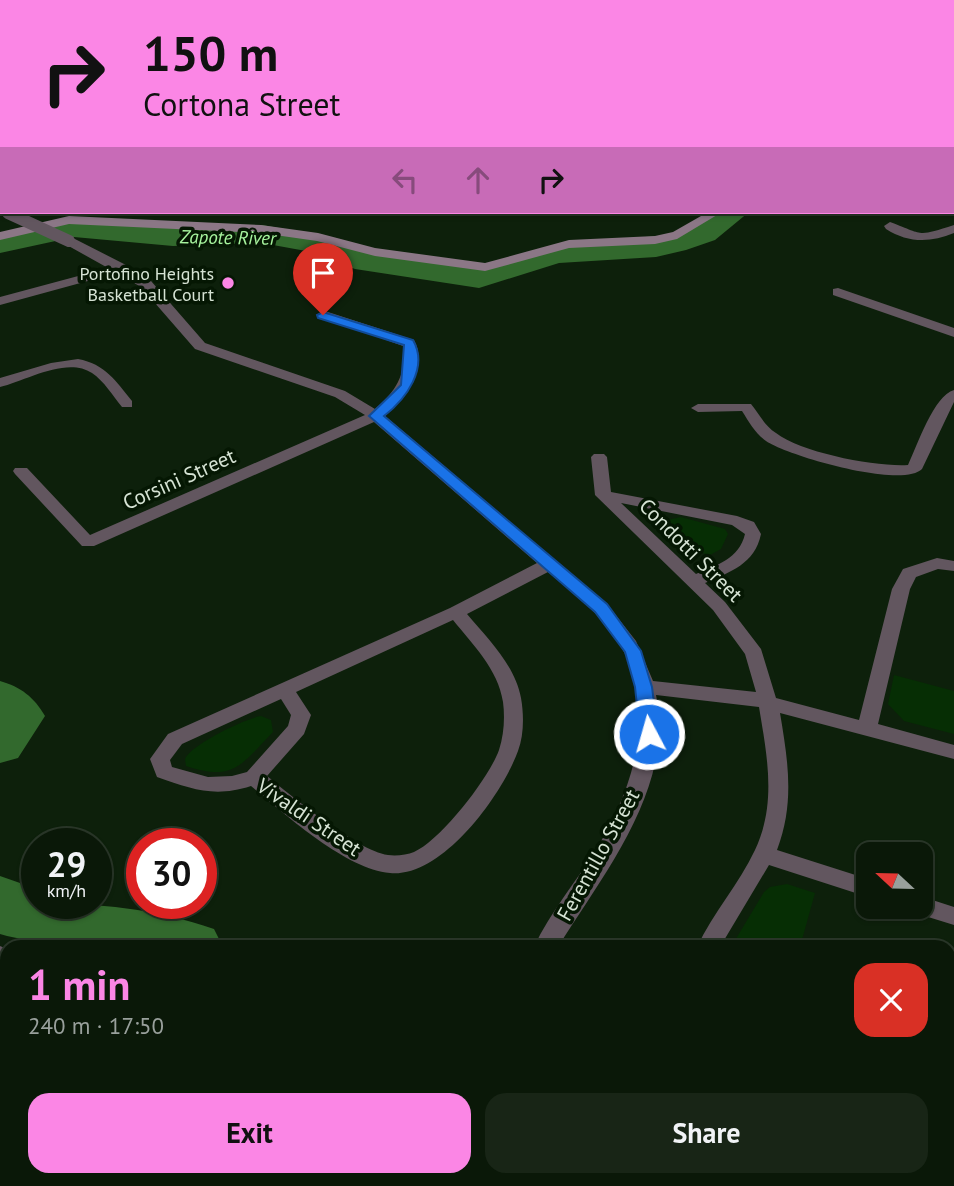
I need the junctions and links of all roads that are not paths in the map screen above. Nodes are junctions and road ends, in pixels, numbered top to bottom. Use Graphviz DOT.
graph roads {
  1 [pos="11,214"];
  2 [pos="713,214"];
  3 [pos="890,226"];
  4 [pos="954,229"];
  5 [pos="0,236"];
  6 [pos="122,268"];
  7 [pos="838,292"];
  8 [pos="0,300"];
  9 [pos="323,315"];
  10 [pos="954,332"];
  11 [pos="0,383"];
  12 [pos="954,394"];
  13 [pos="127,404"];
  14 [pos="698,408"];
  15 [pos="376,416"];
  16 [pos="599,457"];
  17 [pos="21,471"];
  18 [pos="603,495"];
  19 [pos="549,564"];
  20 [pos="954,566"];
  21 [pos="695,582"];
  22 [pos="456,612"];
  23 [pos="643,687"];
  24 [pos="285,691"];
  25 [pos="768,702"];
  26 [pos="867,728"];
  27 [pos="954,752"];
  28 [pos="254,777"];
  29 [pos="764,855"];
  30 [pos="856,884"];
  31 [pos="933,909"];
  32 [pos="954,916"];
  33 [pos="549,940"];
  34 [pos="712,940"];
  1 -- 6 [label="street, Ferentillo Street, bridge"];
  2 -- 5 [label="street"];
  3 -- 4 [label="street"];
  6 -- 8 [label="street"];
  6 -- 15 [label="street, Ferentillo Street"];
  7 -- 10 [label="street"];
  9 -- 15 [label="street"];
  11 -- 13 [label="street"];
  12 -- 14 [label="street"];
  15 -- 17 [label="street, Corsini Street"];
  15 -- 19 [label="street, Ferentillo Street"];
  16 -- 18 [label="street"];
  18 -- 21 [label="street, Condotti Street"];
  18 -- 21 [label="street"];
  19 -- 22 [label="street, Vivaldi Street"];
  19 -- 23 [label="street, Ferentillo Street"];
  20 -- 26 [label="street"];
  21 -- 25 [label="street, Condotti Street"];
  22 -- 24 [label="street, Vivaldi Street"];
  22 -- 28 [label="street, Vivaldi Street"];
  23 -- 25 [label="street"];
  23 -- 33 [label="street, Ferentillo Street"];
  24 -- 28 [label="street"];
  24 -- 28 [label="street, Vivaldi Street"];
  25 -- 26 [label="street"];
  25 -- 29 [label="street, Condotti Street"];
  26 -- 27 [label="street"];
  29 -- 30 [label="street"];
  29 -- 34 [label="street, Condotti Street"];
  31 -- 32 [label="street"];
}
